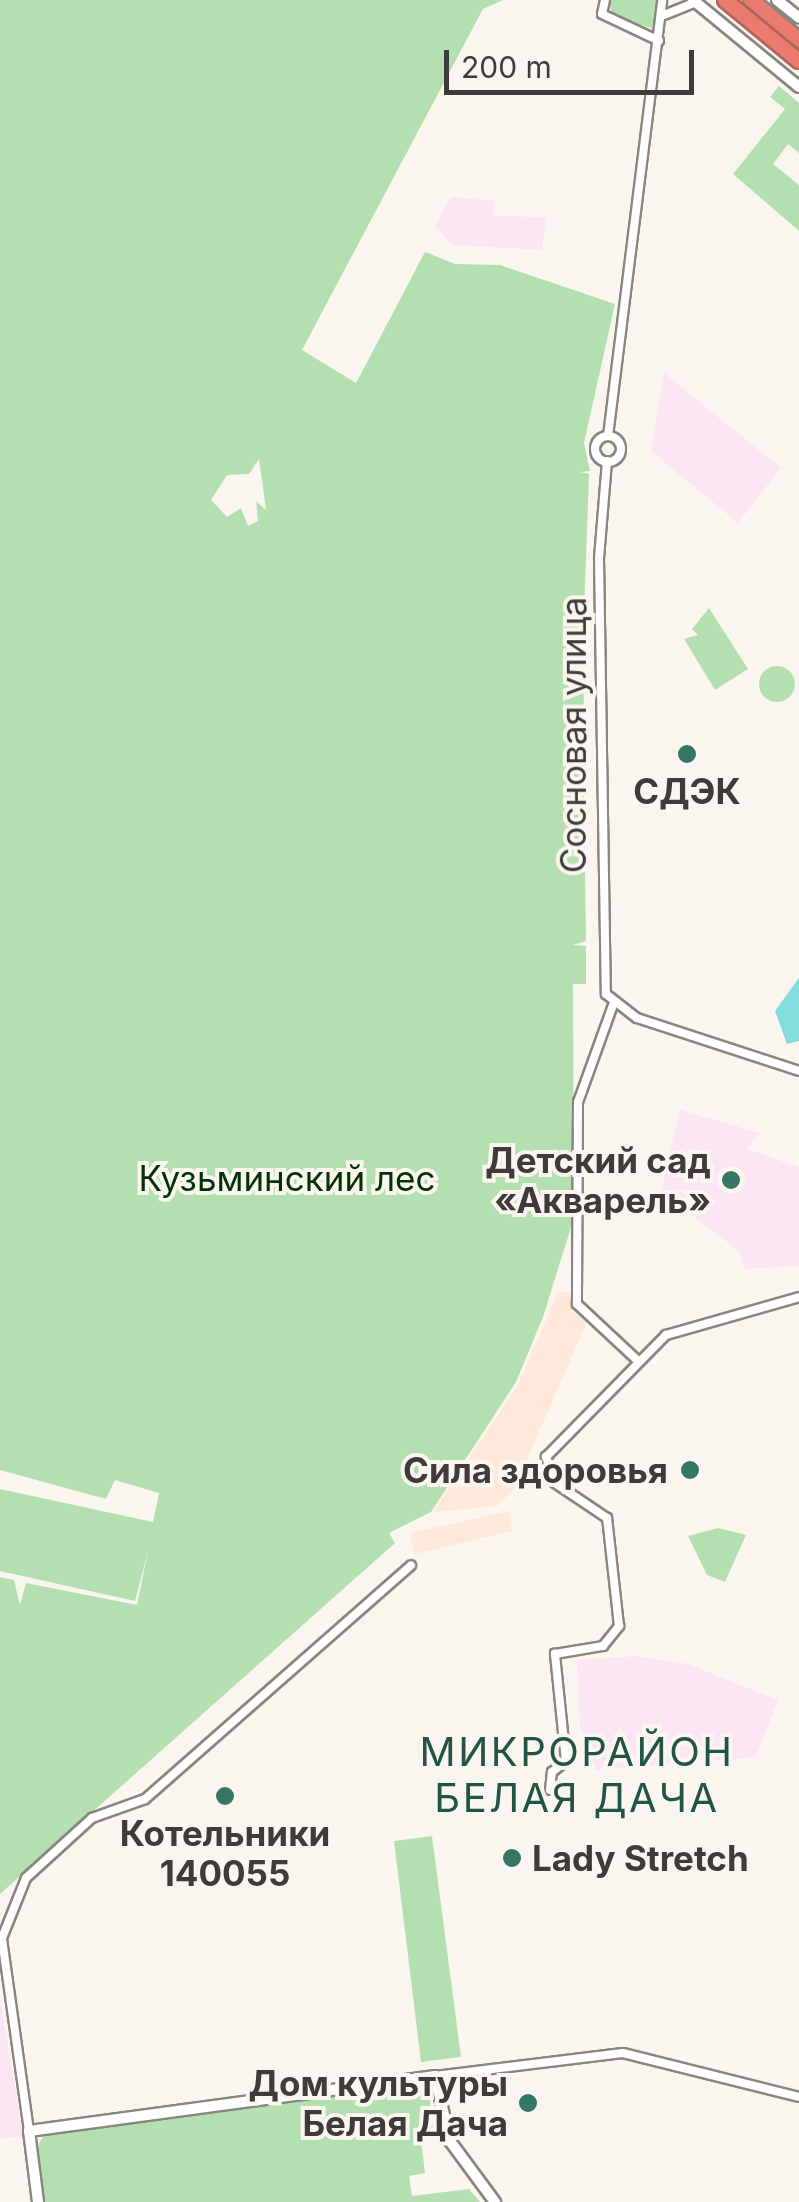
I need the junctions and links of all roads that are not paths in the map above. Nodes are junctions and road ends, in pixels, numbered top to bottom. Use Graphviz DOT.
graph roads {
  1 [pos="605,0"];
  2 [pos="662,0"];
  3 [pos="724,0"];
  4 [pos="751,0"];
  5 [pos="777,0"];
  6 [pos="695,2"];
  7 [pos="799,18"];
  8 [pos="662,19"];
  9 [pos="799,40"];
  10 [pos="658,41"];
  11 [pos="799,61"];
  12 [pos="776,68"];
  13 [pos="799,86"];
  14 [pos="608,436"];
  15 [pos="607,462"];
  16 [pos="613,1005"];
  17 [pos="799,1071"];
  18 [pos="799,1297"];
  19 [pos="636,1359"];
  20 [pos="411,1565"];
  21 [pos="550,1790"];
  22 [pos="435,2076"];
  23 [pos="799,2097"];
  24 [pos="29,2130"];
  25 [pos="38,2202"];
  26 [pos="495,2202"];
  1 -- 10 [label="street"];
  2 -- 8 [label="street, Сосновая улица"];
  3 -- 11 [label="highway, bridge"];
  4 -- 9 [label="highway"];
  5 -- 7 [label="street"];
  6 -- 8 [label="street"];
  6 -- 12 [label="street"];
  8 -- 10 [label="street, Сосновая улица"];
  9 -- 12 [label="street"];
  10 -- 14 [label="street, Сосновая улица"];
  12 -- 13 [label="street"];
  14 -- 15 [label="street, Сосновая улица"];
  14 -- 15 [label="street, Сосновая улица"];
  15 -- 16 [label="street, Сосновая улица"];
  16 -- 17 [label="street"];
  16 -- 19 [label="street"];
  18 -- 19 [label="street"];
  19 -- 21 [label="street"];
  20 -- 24 [label="street"];
  22 -- 23 [label="street"];
  22 -- 24 [label="street"];
  22 -- 26 [label="street"];
  24 -- 25 [label="street"];
}
